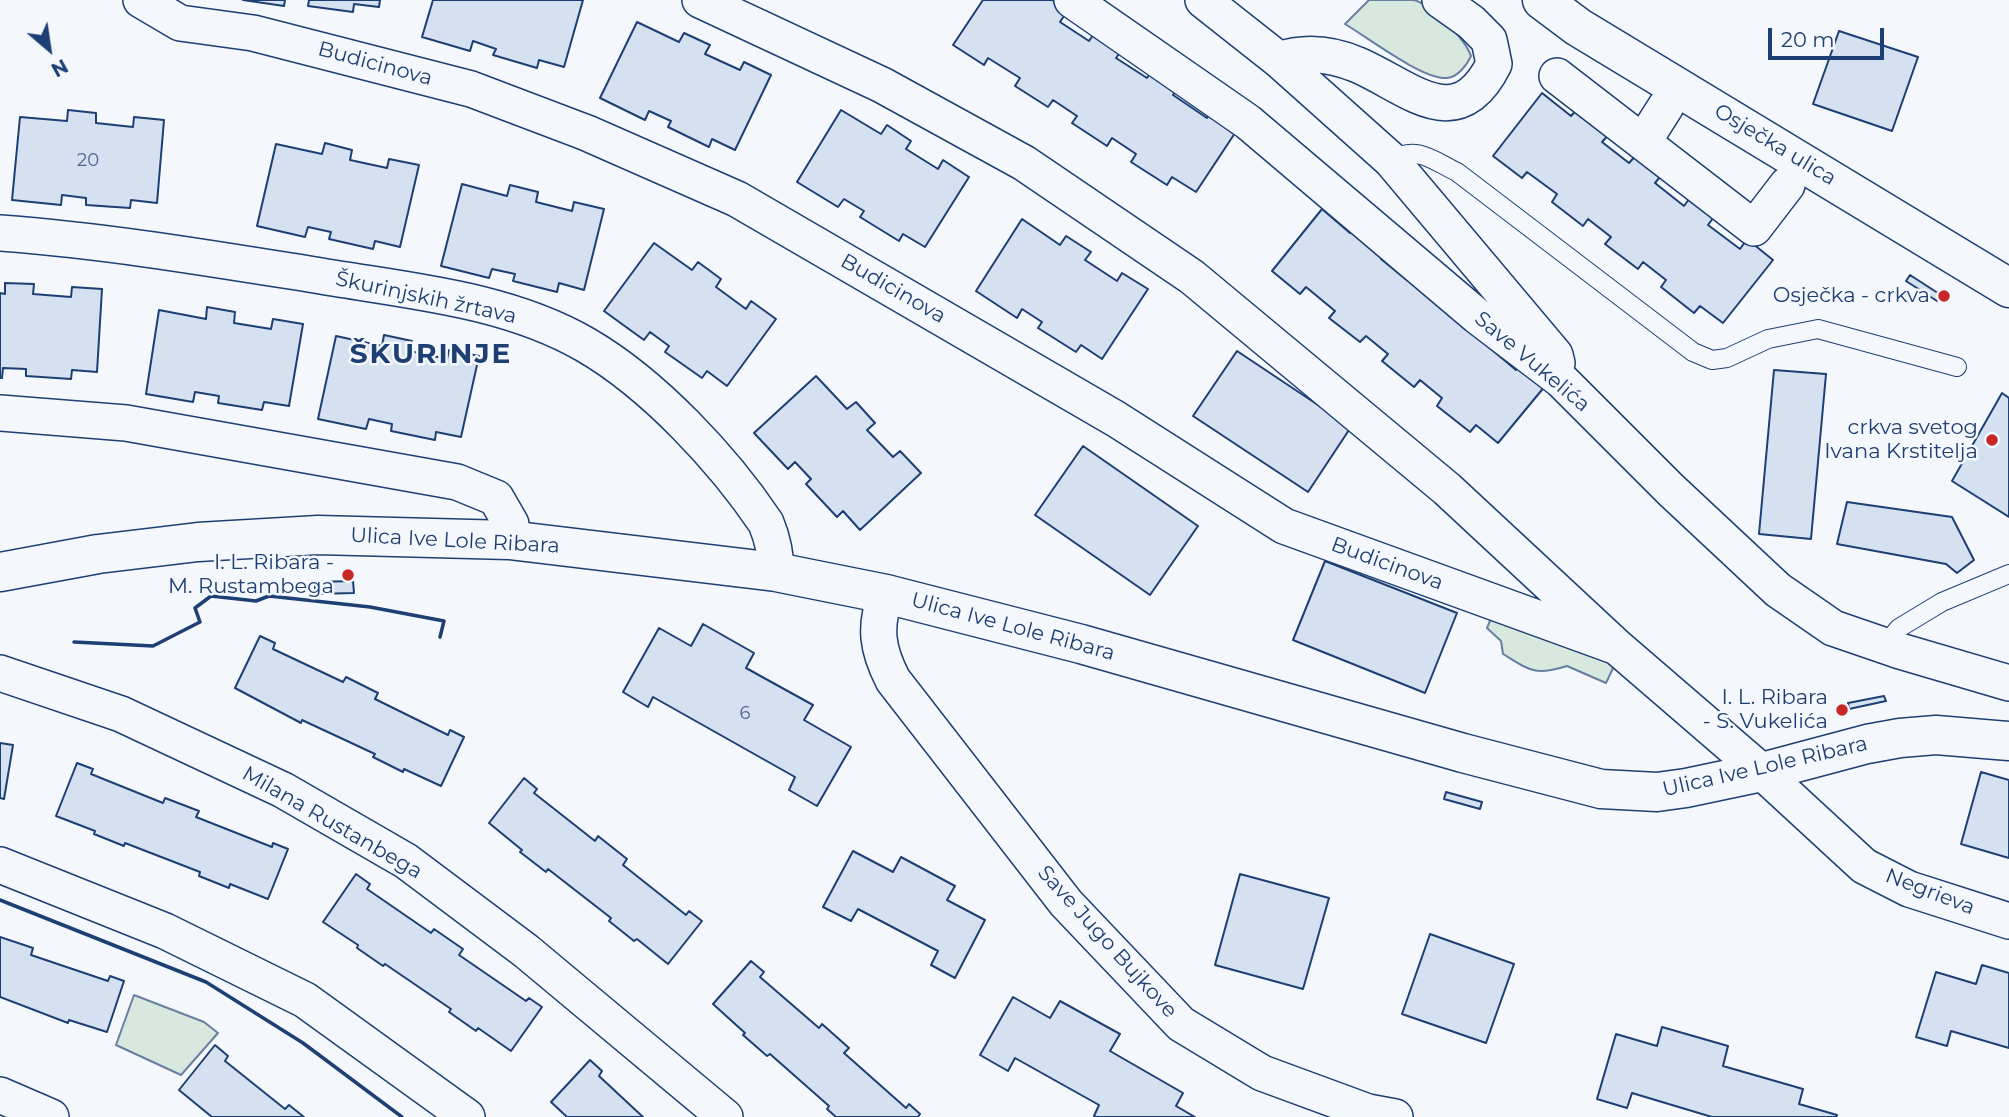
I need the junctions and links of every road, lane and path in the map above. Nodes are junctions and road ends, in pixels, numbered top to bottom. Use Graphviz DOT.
graph roads {
  1 [pos="141,0"];
  2 [pos="701,0"];
  3 [pos="1072,0"];
  4 [pos="1203,0"];
  5 [pos="1440,0"];
  6 [pos="1542,0"];
  7 [pos="1279,60"];
  8 [pos="1558,76"];
  9 [pos="1665,106"];
  10 [pos="1643,142"];
  11 [pos="1391,160"];
  12 [pos="1787,185"];
  13 [pos="0,233"];
  14 [pos="2009,288"];
  15 [pos="1957,367"];
  16 [pos="1560,380"];
  17 [pos="0,413"];
  18 [pos="509,540"];
  19 [pos="0,572"];
  20 [pos="776,572"];
  21 [pos="2009,573"];
  22 [pos="886,594"];
  23 [pos="1884,646"];
  24 [pos="1617,647"];
  25 [pos="0,673"];
  26 [pos="2009,683"];
  27 [pos="2009,741"];
  28 [pos="1762,772"];
  29 [pos="0,864"];
  30 [pos="2009,921"];
  31 [pos="0,1095"];
  32 [pos="51,1117"];
  33 [pos="467,1117"];
  34 [pos="725,1117"];
  35 [pos="1395,1117"];
  1 -- 24 [label="street, Budicinova"];
  2 -- 24 [label="street, Negrieva"];
  3 -- 16 [label="street, Save Vukelića"];
  4 -- 7 [label="street"];
  5 -- 7 [label="street"];
  6 -- 14 [label="street, Osječka ulica"];
  7 -- 11 [label="street"];
  8 -- 10 [label="street"];
  9 -- 10 [label="street"];
  10 -- 12 [label="street"];
  11 -- 15 [label="lane"];
  11 -- 16 [label="street"];
  13 -- 20 [label="street, Škurinjskih žrtava"];
  16 -- 23 [label="street, Save Vukelića"];
  17 -- 18 [label="street"];
  18 -- 19 [label="street, Ulica Ive Lole Ribara"];
  18 -- 20 [label="street, Ulica Ive Lole Ribara"];
  20 -- 22 [label="street, Ulica Ive Lole Ribara"];
  21 -- 23 [label="lane"];
  22 -- 28 [label="street, Ulica Ive Lole Ribara"];
  22 -- 35 [label="street, Save Jugo Bujkove"];
  23 -- 26 [label="street, Save Vukelića"];
  24 -- 28 [label="street, Negrieva"];
  25 -- 34 [label="street, Milana Rustanbega"];
  27 -- 28 [label="street, Ulica Ive Lole Ribara"];
  28 -- 30 [label="street, Negrieva"];
  29 -- 33 [label="street"];
  31 -- 32 [label="street"];
}
